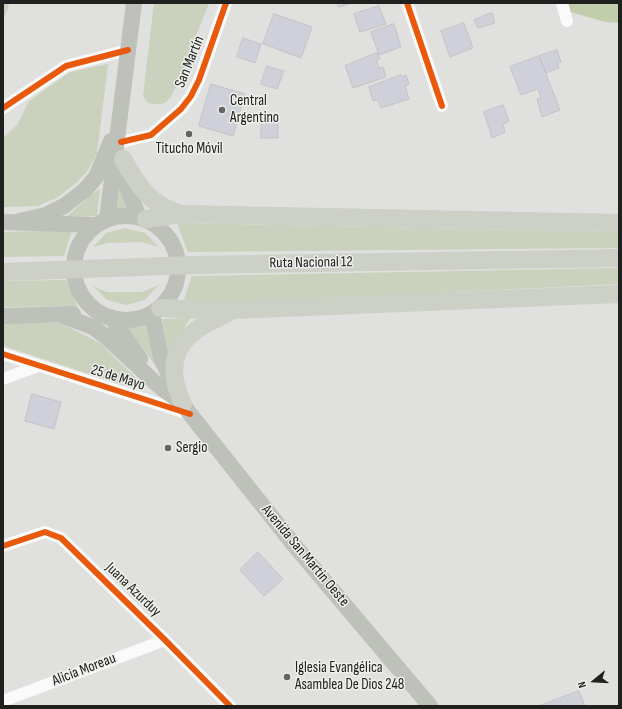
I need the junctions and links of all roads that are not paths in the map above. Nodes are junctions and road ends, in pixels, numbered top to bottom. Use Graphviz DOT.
graph roads {
  1 [pos="134,3"];
  2 [pos="226,3"];
  3 [pos="407,3"];
  4 [pos="562,3"];
  5 [pos="567,21"];
  6 [pos="128,50"];
  7 [pos="442,106"];
  8 [pos="3,108"];
  9 [pos="118,123"];
  10 [pos="122,150"];
  11 [pos="182,214"];
  12 [pos="142,218"];
  13 [pos="11,222"];
  14 [pos="101,222"];
  15 [pos="619,223"];
  16 [pos="619,258"];
  17 [pos="3,272"];
  18 [pos="619,294"];
  19 [pos="156,310"];
  20 [pos="235,310"];
  21 [pos="105,314"];
  22 [pos="3,316"];
  23 [pos="63,316"];
  24 [pos="3,354"];
  25 [pos="38,366"];
  26 [pos="3,379"];
  27 [pos="159,386"];
  28 [pos="186,409"];
  29 [pos="3,546"];
  30 [pos="165,640"];
  31 [pos="3,701"];
  32 [pos="230,706"];
  33 [pos="430,706"];
  1 -- 6 [label="main road"];
  2 -- 10 [label="street, San Martín"];
  3 -- 7 [label="street"];
  4 -- 5 [label="street"];
  6 -- 8 [label="street"];
  6 -- 9 [label="main road"];
  9 -- 10 [label="main road"];
  9 -- 13 [label="main road"];
  9 -- 14 [label="main road"];
  10 -- 11 [label="highway"];
  10 -- 12 [label="main road"];
  11 -- 12 [label="highway"];
  11 -- 15 [label="highway"];
  12 -- 14 [label="main road"];
  12 -- 19 [label="main road"];
  13 -- 14 [label="main road"];
  14 -- 21 [label="main road"];
  16 -- 17 [label="highway, Ruta Nacional 12"];
  18 -- 20 [label="highway"];
  19 -- 20 [label="highway"];
  19 -- 21 [label="main road"];
  19 -- 28 [label="main road"];
  20 -- 28 [label="highway"];
  21 -- 23 [label="main road"];
  21 -- 27 [label="main road"];
  22 -- 23 [label="main road"];
  23 -- 27 [label="main road"];
  24 -- 25 [label="street, 25 de Mayo"];
  25 -- 26 [label="street"];
  25 -- 28 [label="street, 25 de Mayo"];
  27 -- 28 [label="main road"];
  28 -- 33 [label="main road, Avenida San Martín Oeste"];
  29 -- 30 [label="street, Juana Azurduy"];
  30 -- 31 [label="street, Alicia Moreau"];
  30 -- 32 [label="street, Juana Azurduy"];
}
